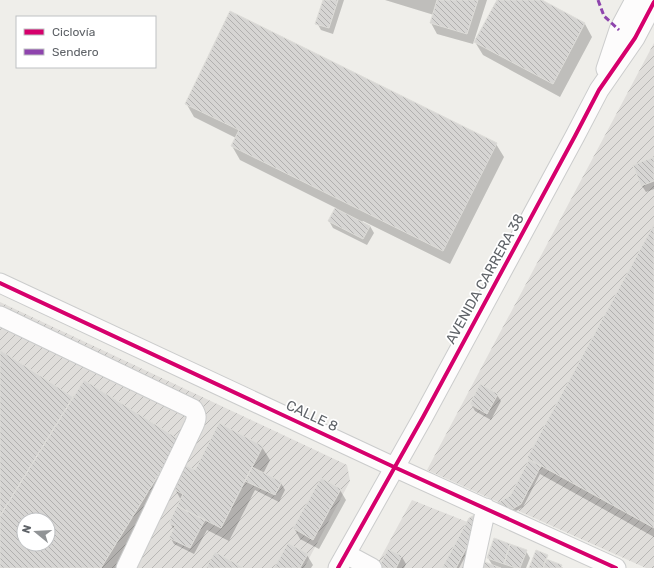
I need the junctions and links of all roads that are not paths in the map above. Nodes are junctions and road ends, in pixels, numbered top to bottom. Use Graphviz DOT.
graph roads {
  1 [pos="642,6"];
  2 [pos="0,283"];
  3 [pos="0,316"];
  4 [pos="394,467"];
  5 [pos="486,508"];
  6 [pos="342,561"];
  7 [pos="126,568"];
  8 [pos="372,568"];
  9 [pos="473,568"];
  10 [pos="616,568"];
  1 -- 4 [label="street, AVENIDA CARRERA 38"];
  2 -- 4 [label="street, CALLE 8"];
  3 -- 7 [label="street"];
  4 -- 5 [label="street, CALLE 8"];
  4 -- 6 [label="street, AVENIDA CARRERA 38"];
  5 -- 9 [label="street"];
  5 -- 10 [label="street, CALLE 8"];
  6 -- 8 [label="street"];
}
